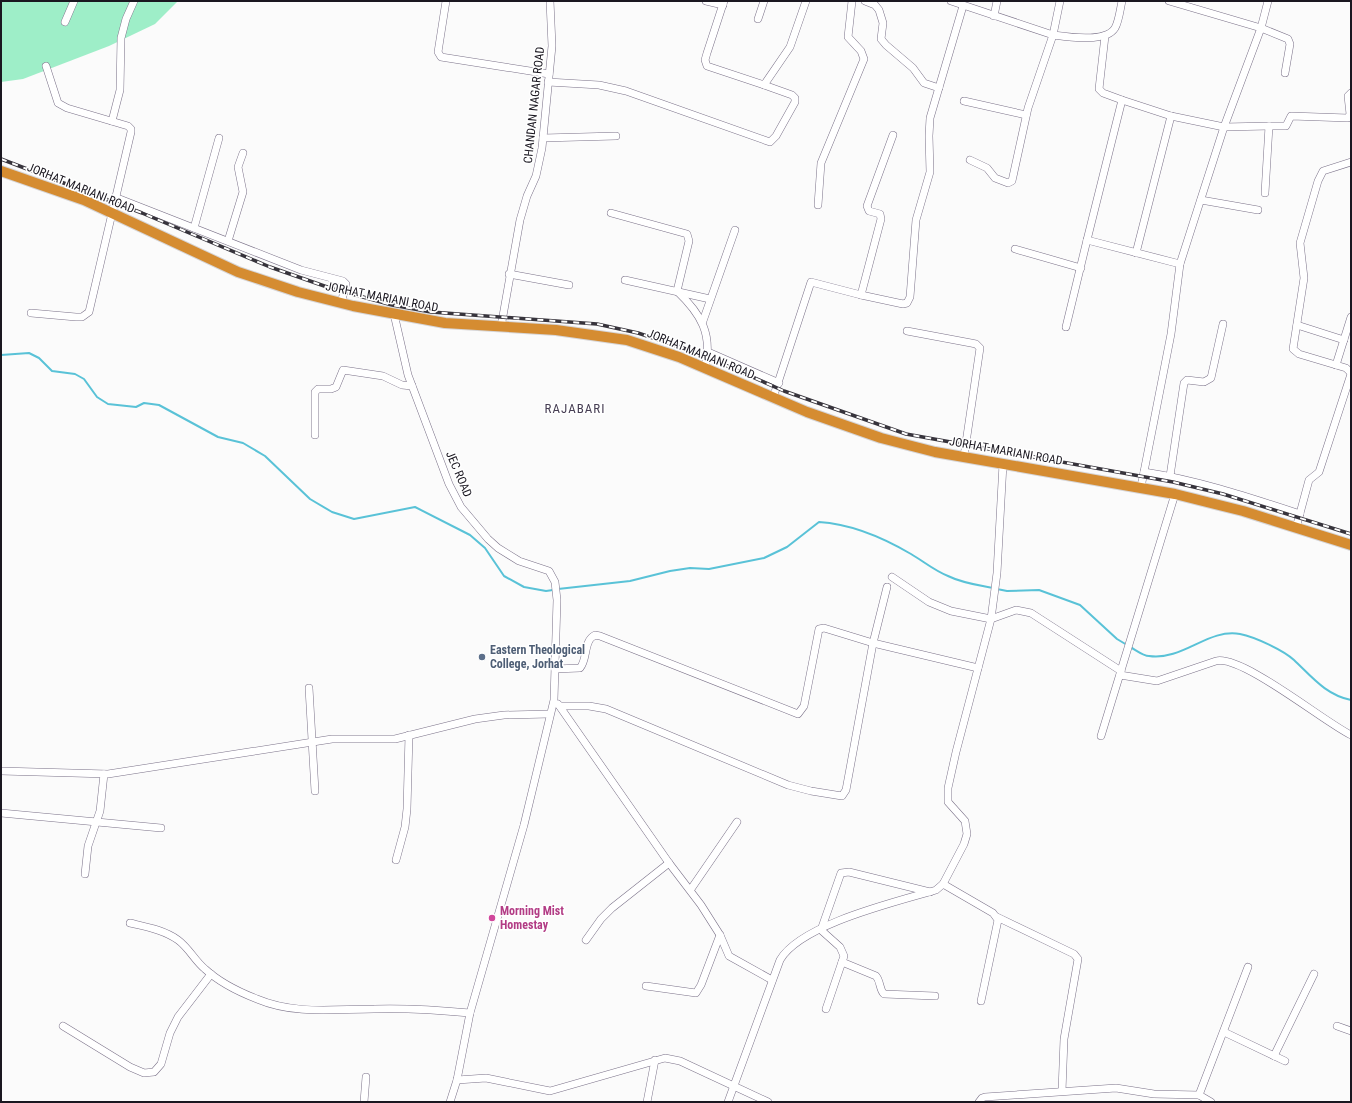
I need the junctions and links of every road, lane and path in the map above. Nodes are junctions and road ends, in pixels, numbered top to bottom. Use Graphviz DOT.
graph roads {
  1 [pos="74,1"];
  2 [pos="134,1"];
  3 [pos="446,1"];
  4 [pos="550,1"];
  5 [pos="706,1"];
  6 [pos="764,1"];
  7 [pos="806,1"];
  8 [pos="852,1"];
  9 [pos="865,1"];
  10 [pos="951,1"];
  11 [pos="997,1"];
  12 [pos="1060,1"];
  13 [pos="1122,1"];
  14 [pos="1171,1"];
  15 [pos="1268,1"];
  16 [pos="723,3"];
  17 [pos="964,6"];
  18 [pos="994,16"];
  19 [pos="758,19"];
  20 [pos="65,22"];
  21 [pos="1261,28"];
  22 [pos="1053,35"];
  23 [pos="1105,36"];
  24 [pos="46,66"];
  25 [pos="1285,73"];
  26 [pos="548,78"];
  27 [pos="764,85"];
  28 [pos="939,88"];
  29 [pos="1351,93"];
  30 [pos="1122,100"];
  31 [pos="964,101"];
  32 [pos="1026,115"];
  33 [pos="1171,116"];
  34 [pos="112,121"];
  35 [pos="1269,126"];
  36 [pos="1224,127"];
  37 [pos="892,135"];
  38 [pos="616,136"];
  39 [pos="219,138"];
  40 [pos="543,138"];
  41 [pos="243,153"];
  42 [pos="970,160"];
  43 [pos="1351,162"];
  44 [pos="1,171"];
  45 [pos="1265,193"];
  46 [pos="117,198"];
  47 [pos="1202,200"];
  48 [pos="818,205"];
  49 [pos="1258,210"];
  50 [pos="113,213"];
  51 [pos="611,214"];
  52 [pos="194,228"];
  53 [pos="735,230"];
  54 [pos="1088,240"];
  55 [pos="228,241"];
  56 [pos="1015,249"];
  57 [pos="1136,253"];
  58 [pos="1180,264"];
  59 [pos="1080,268"];
  60 [pos="509,274"];
  61 [pos="625,280"];
  62 [pos="569,285"];
  63 [pos="677,291"];
  64 [pos="861,295"];
  65 [pos="710,299"];
  66 [pos="341,303"];
  67 [pos="31,313"];
  68 [pos="394,314"];
  69 [pos="1351,317"];
  70 [pos="703,321"];
  71 [pos="1224,324"];
  72 [pos="1297,325"];
  73 [pos="1066,326"];
  74 [pos="501,327"];
  75 [pos="907,331"];
  76 [pos="1344,340"];
  77 [pos="708,352"];
  78 [pos="1336,365"];
  79 [pos="704,368"];
  80 [pos="1351,374"];
  81 [pos="779,383"];
  82 [pos="412,386"];
  83 [pos="773,398"];
  84 [pos="315,435"];
  85 [pos="964,456"];
  86 [pos="1004,464"];
  87 [pos="1144,472"];
  88 [pos="1170,476"];
  89 [pos="1141,487"];
  90 [pos="1176,494"];
  91 [pos="1300,514"];
  92 [pos="1296,528"];
  93 [pos="1351,545"];
  94 [pos="892,577"];
  95 [pos="887,587"];
  96 [pos="991,619"];
  97 [pos="873,643"];
  98 [pos="978,668"];
  99 [pos="555,669"];
  100 [pos="1121,673"];
  101 [pos="309,688"];
  102 [pos="554,700"];
  103 [pos="560,706"];
  104 [pos="549,714"];
  105 [pos="409,735"];
  106 [pos="1351,735"];
  107 [pos="1101,736"];
  108 [pos="312,742"];
  109 [pos="1,771"];
  110 [pos="104,774"];
  111 [pos="315,791"];
  112 [pos="1,813"];
  113 [pos="96,822"];
  114 [pos="737,822"];
  115 [pos="161,828"];
  116 [pos="396,860"];
  117 [pos="669,863"];
  118 [pos="85,874"];
  119 [pos="943,884"];
  120 [pos="691,889"];
  121 [pos="930,892"];
  122 [pos="997,917"];
  123 [pos="130,923"];
  124 [pos="821,930"];
  125 [pos="720,935"];
  126 [pos="586,940"];
  127 [pos="842,962"];
  128 [pos="1248,967"];
  129 [pos="211,974"];
  130 [pos="1314,974"];
  131 [pos="772,980"];
  132 [pos="646,986"];
  133 [pos="935,996"];
  134 [pos="980,1001"];
  135 [pos="826,1009"];
  136 [pos="470,1012"];
  137 [pos="63,1026"];
  138 [pos="1337,1026"];
  139 [pos="1351,1031"];
  140 [pos="1224,1032"];
  141 [pos="1274,1056"];
  142 [pos="655,1060"];
  143 [pos="1286,1061"];
  144 [pos="366,1077"];
  145 [pos="457,1080"];
  146 [pos="733,1085"];
  147 [pos="1062,1091"];
  148 [pos="1199,1095"];
  149 [pos="1159,1098"];
  150 [pos="364,1102"];
  151 [pos="450,1102"];
  152 [pos="647,1102"];
  153 [pos="728,1102"];
  154 [pos="768,1102"];
  155 [pos="979,1102"];
  156 [pos="1211,1102"];
  1 -- 20 [label="street"];
  2 -- 34 [label="street"];
  3 -- 26 [label="street"];
  4 -- 26 [label="street, CHANDAN NAGAR ROAD"];
  5 -- 16 [label="street"];
  6 -- 19 [label="street"];
  7 -- 27 [label="street"];
  8 -- 48 [label="street"];
  9 -- 28 [label="street"];
  10 -- 17 [label="street"];
  11 -- 18 [label="street"];
  12 -- 22 [label="street"];
  13 -- 23 [label="street"];
  14 -- 21 [label="street"];
  15 -- 21 [label="street"];
  16 -- 27 [label="street"];
  17 -- 18 [label="street"];
  17 -- 28 [label="street"];
  18 -- 22 [label="street"];
  21 -- 25 [label="street"];
  21 -- 36 [label="street"];
  22 -- 23 [label="street"];
  22 -- 32 [label="street"];
  23 -- 30 [label="street"];
  24 -- 34 [label="street"];
  26 -- 27 [label="street"];
  26 -- 40 [label="street, CHANDAN NAGAR ROAD"];
  28 -- 64 [label="street"];
  29 -- 35 [label="street"];
  30 -- 33 [label="street"];
  30 -- 54 [label="street"];
  31 -- 32 [label="street"];
  32 -- 42 [label="street"];
  33 -- 36 [label="street"];
  33 -- 57 [label="street"];
  34 -- 46 [label="street"];
  35 -- 36 [label="street"];
  35 -- 45 [label="street"];
  36 -- 47 [label="street"];
  37 -- 64 [label="street"];
  38 -- 40 [label="street"];
  39 -- 52 [label="street"];
  40 -- 60 [label="street, CHANDAN NAGAR ROAD"];
  41 -- 55 [label="street"];
  43 -- 72 [label="street"];
  44 -- 50 [label="highway, JORHAT MARIANI ROAD"];
  46 -- 50 [label="street"];
  46 -- 52 [label="street"];
  47 -- 49 [label="street"];
  47 -- 58 [label="street"];
  50 -- 66 [label="highway, JORHAT MARIANI ROAD"];
  50 -- 67 [label="street"];
  51 -- 63 [label="street"];
  52 -- 55 [label="street"];
  53 -- 65 [label="street"];
  54 -- 57 [label="street"];
  54 -- 59 [label="street"];
  55 -- 66 [label="street"];
  56 -- 59 [label="street"];
  57 -- 58 [label="street"];
  58 -- 87 [label="street"];
  59 -- 73 [label="street"];
  60 -- 62 [label="street"];
  60 -- 74 [label="street, CHANDAN NAGAR ROAD"];
  61 -- 63 [label="street"];
  63 -- 65 [label="street"];
  63 -- 70 [label="street"];
  64 -- 81 [label="street"];
  65 -- 70 [label="street"];
  66 -- 68 [label="highway, JORHAT MARIANI ROAD"];
  68 -- 74 [label="highway, JORHAT MARIANI ROAD"];
  68 -- 82 [label="street, JEC ROAD"];
  69 -- 76 [label="street"];
  70 -- 77 [label="street"];
  71 -- 88 [label="street"];
  72 -- 76 [label="street"];
  72 -- 78 [label="street"];
  74 -- 79 [label="highway, JORHAT MARIANI ROAD"];
  75 -- 85 [label="street"];
  76 -- 78 [label="street"];
  77 -- 79 [label="street"];
  77 -- 81 [label="street"];
  78 -- 80 [label="street"];
  79 -- 83 [label="highway, JORHAT MARIANI ROAD"];
  80 -- 91 [label="street"];
  81 -- 83 [label="street"];
  82 -- 84 [label="street"];
  82 -- 99 [label="street, JEC ROAD"];
  83 -- 85 [label="highway, JORHAT MARIANI ROAD"];
  85 -- 86 [label="highway, JORHAT MARIANI ROAD"];
  86 -- 89 [label="highway, JORHAT MARIANI ROAD"];
  86 -- 96 [label="street"];
  87 -- 88 [label="street"];
  87 -- 89 [label="street"];
  88 -- 91 [label="street"];
  89 -- 90 [label="highway, JORHAT MARIANI ROAD"];
  90 -- 92 [label="highway, JORHAT MARIANI ROAD"];
  90 -- 100 [label="street"];
  91 -- 92 [label="street"];
  92 -- 93 [label="highway, JORHAT MARIANI ROAD"];
  94 -- 96 [label="street"];
  95 -- 97 [label="street"];
  96 -- 98 [label="street"];
  96 -- 100 [label="street"];
  97 -- 98 [label="street"];
  97 -- 99 [label="street"];
  97 -- 103 [label="street"];
  98 -- 119 [label="street"];
  99 -- 102 [label="street, JEC ROAD"];
  100 -- 106 [label="street"];
  100 -- 107 [label="street"];
  101 -- 108 [label="street"];
  102 -- 103 [label="street"];
  102 -- 104 [label="street, JEC ROAD"];
  103 -- 117 [label="street"];
  104 -- 105 [label="street"];
  104 -- 136 [label="street, JEC ROAD"];
  105 -- 108 [label="street"];
  105 -- 116 [label="street"];
  108 -- 110 [label="street"];
  108 -- 111 [label="street"];
  109 -- 110 [label="street"];
  110 -- 113 [label="street"];
  112 -- 113 [label="street"];
  113 -- 115 [label="street"];
  113 -- 118 [label="street"];
  114 -- 120 [label="street"];
  117 -- 120 [label="street"];
  117 -- 126 [label="street"];
  119 -- 121 [label="street"];
  119 -- 122 [label="street"];
  120 -- 125 [label="street"];
  121 -- 124 [label="street"];
  121 -- 124 [label="street"];
  122 -- 134 [label="street"];
  122 -- 147 [label="street"];
  123 -- 129 [label="street"];
  124 -- 127 [label="street"];
  124 -- 131 [label="street"];
  125 -- 131 [label="street"];
  125 -- 132 [label="street"];
  127 -- 133 [label="street"];
  127 -- 135 [label="street"];
  128 -- 140 [label="street"];
  129 -- 136 [label="street"];
  129 -- 137 [label="street"];
  130 -- 141 [label="street"];
  131 -- 146 [label="street"];
  136 -- 145 [label="street, JEC ROAD"];
  138 -- 139 [label="street"];
  140 -- 141 [label="street"];
  140 -- 148 [label="street"];
  141 -- 143 [label="street"];
  142 -- 145 [label="street"];
  142 -- 146 [label="street"];
  142 -- 152 [label="street"];
  144 -- 150 [label="street"];
  145 -- 151 [label="street, JEC ROAD"];
  146 -- 153 [label="street"];
  146 -- 154 [label="street"];
  147 -- 149 [label="street"];
  147 -- 155 [label="street"];
  148 -- 149 [label="street"];
  148 -- 156 [label="street"];
}
